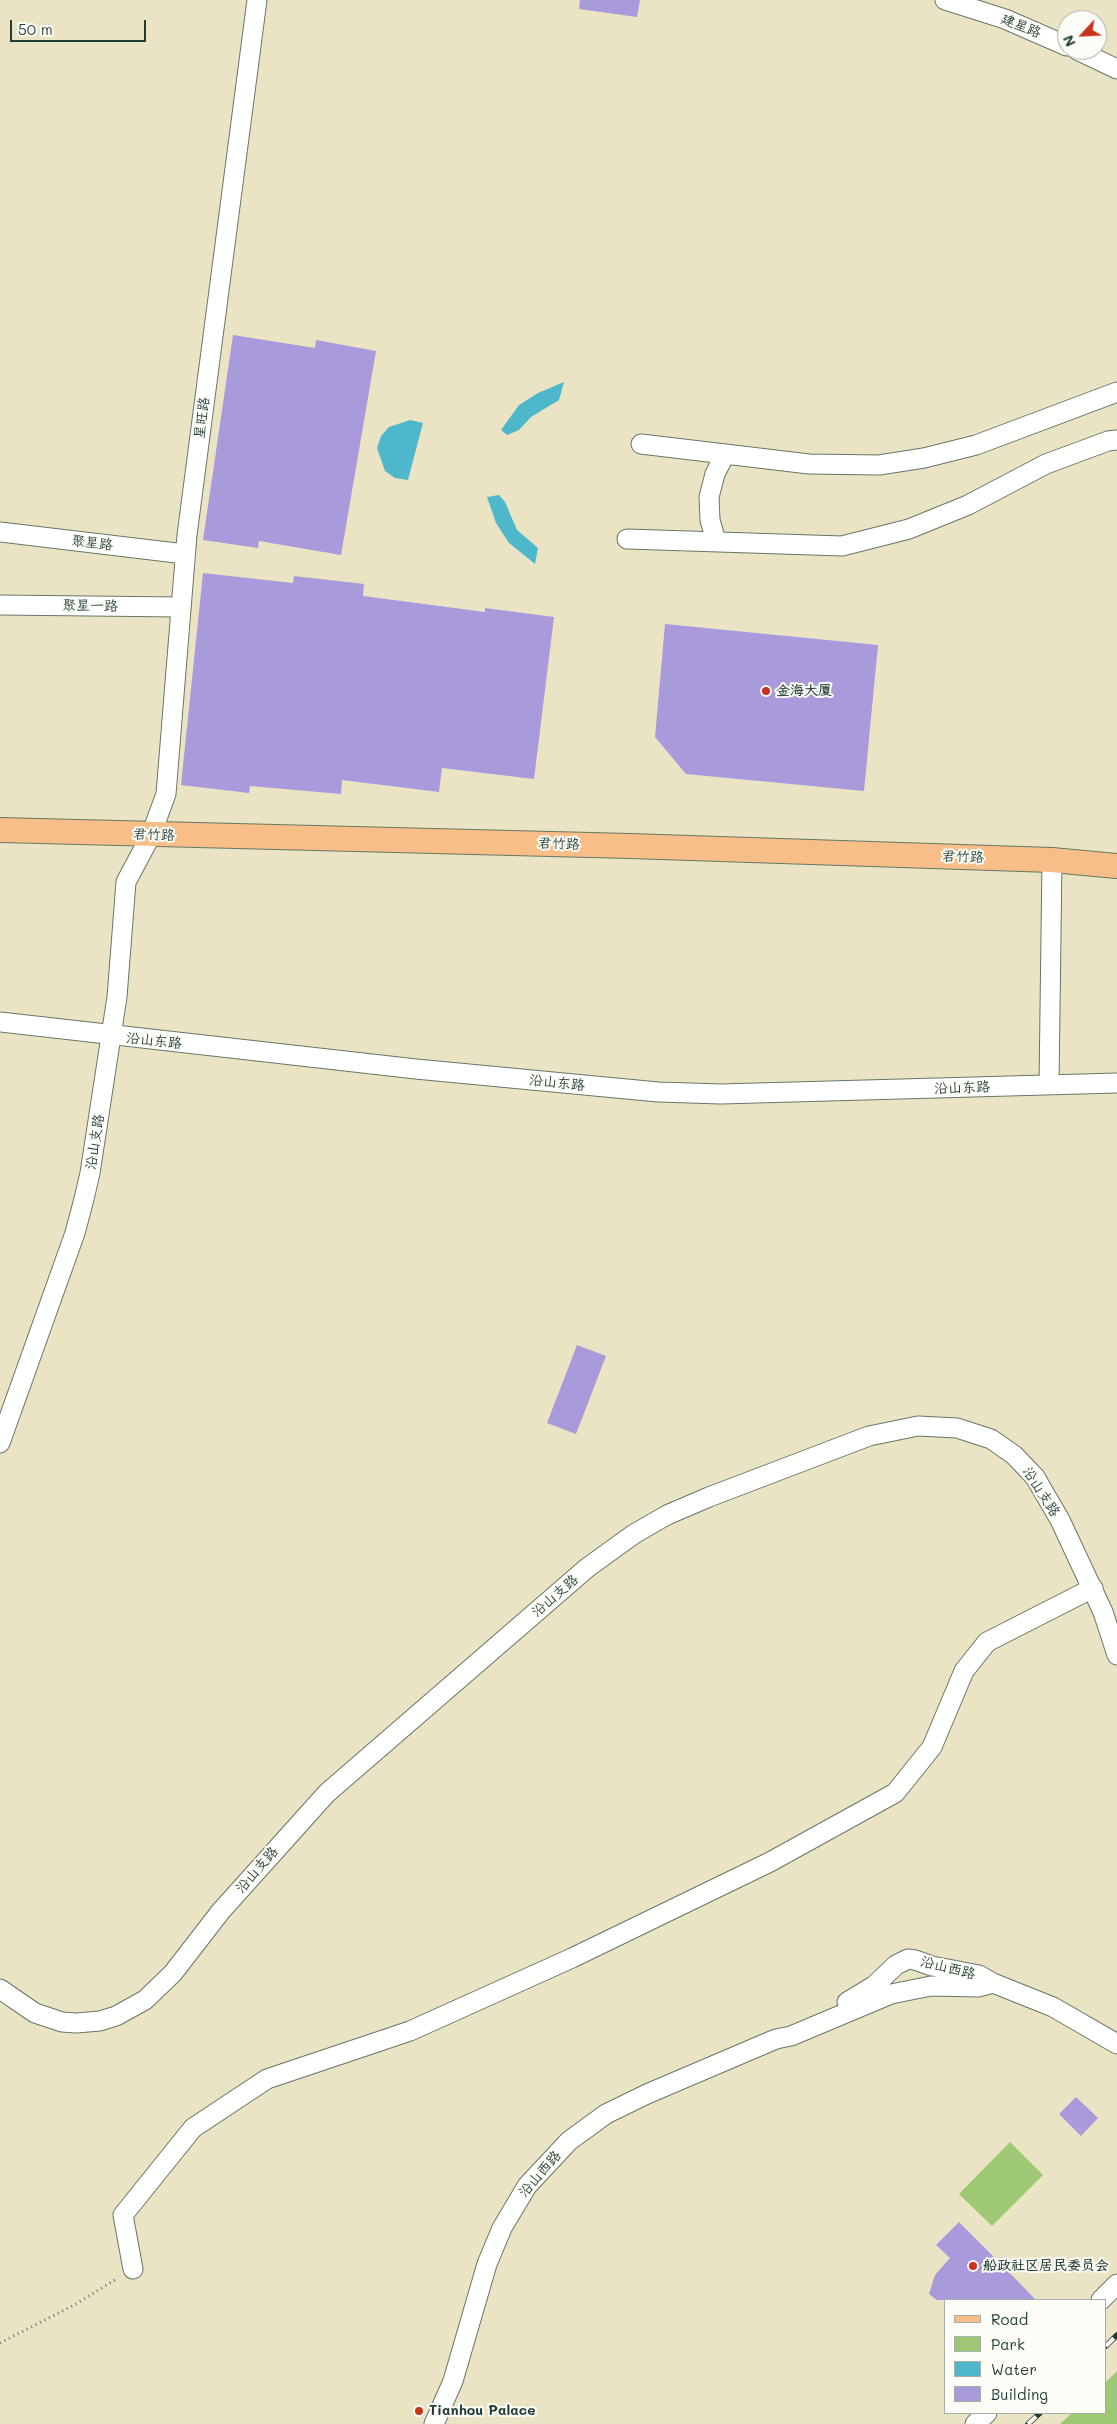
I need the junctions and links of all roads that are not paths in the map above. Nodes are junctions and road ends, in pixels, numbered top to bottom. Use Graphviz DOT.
graph roads {
  1 [pos="257,0"];
  2 [pos="945,0"];
  3 [pos="1057,42"];
  4 [pos="1098,60"];
  5 [pos="1117,69"];
  6 [pos="1117,392"];
  7 [pos="1117,440"];
  8 [pos="641,444"];
  9 [pos="725,454"];
  10 [pos="0,532"];
  11 [pos="627,539"];
  12 [pos="716,542"];
  13 [pos="185,554"];
  14 [pos="0,605"];
  15 [pos="180,607"];
  16 [pos="0,830"];
  17 [pos="151,835"];
  18 [pos="1052,860"];
  19 [pos="1117,866"];
  20 [pos="0,1022"];
  21 [pos="110,1036"];
  22 [pos="1117,1083"];
  23 [pos="1049,1085"];
  24 [pos="0,1443"];
  25 [pos="1092,1588"];
  26 [pos="1117,1655"];
  27 [pos="896,1965"];
  28 [pos="993,1983"];
  29 [pos="0,1989"];
  30 [pos="904,1990"];
  31 [pos="776,2039"];
  32 [pos="1117,2044"];
  33 [pos="133,2269"];
  34 [pos="1117,2284"];
  35 [pos="1102,2299"];
  36 [pos="986,2414"];
  37 [pos="434,2424"];
  38 [pos="975,2424"];
  1 -- 13 [label="street, 星旺路"];
  2 -- 3 [label="street, 建星路"];
  4 -- 5 [label="street"];
  6 -- 9 [label="street"];
  7 -- 12 [label="street"];
  8 -- 9 [label="street"];
  9 -- 12 [label="street"];
  10 -- 13 [label="street, 聚星路"];
  11 -- 12 [label="street"];
  13 -- 15 [label="street, 星旺路"];
  14 -- 15 [label="street, 聚星一路"];
  15 -- 17 [label="street, 星旺路"];
  16 -- 17 [label="main road, 君竹路"];
  17 -- 18 [label="main road, 君竹路"];
  17 -- 21 [label="street, 沿山支路"];
  18 -- 19 [label="main road, 君竹路"];
  18 -- 23 [label="street"];
  20 -- 21 [label="street, 沿山东路"];
  21 -- 23 [label="street, 沿山东路"];
  21 -- 24 [label="street, 沿山支路"];
  22 -- 23 [label="street, 沿山东路"];
  25 -- 26 [label="street, 沿山支路"];
  25 -- 29 [label="street, 沿山支路"];
  25 -- 33 [label="street"];
  27 -- 28 [label="street, 沿山西路"];
  27 -- 30 [label="street"];
  27 -- 31 [label="street, 沿山西路"];
  28 -- 30 [label="street, 沿山西路"];
  28 -- 32 [label="street, 沿山西路"];
  30 -- 31 [label="street, 沿山西路"];
  31 -- 37 [label="street, 沿山西路"];
  34 -- 35 [label="street"];
  36 -- 38 [label="street"];
}
